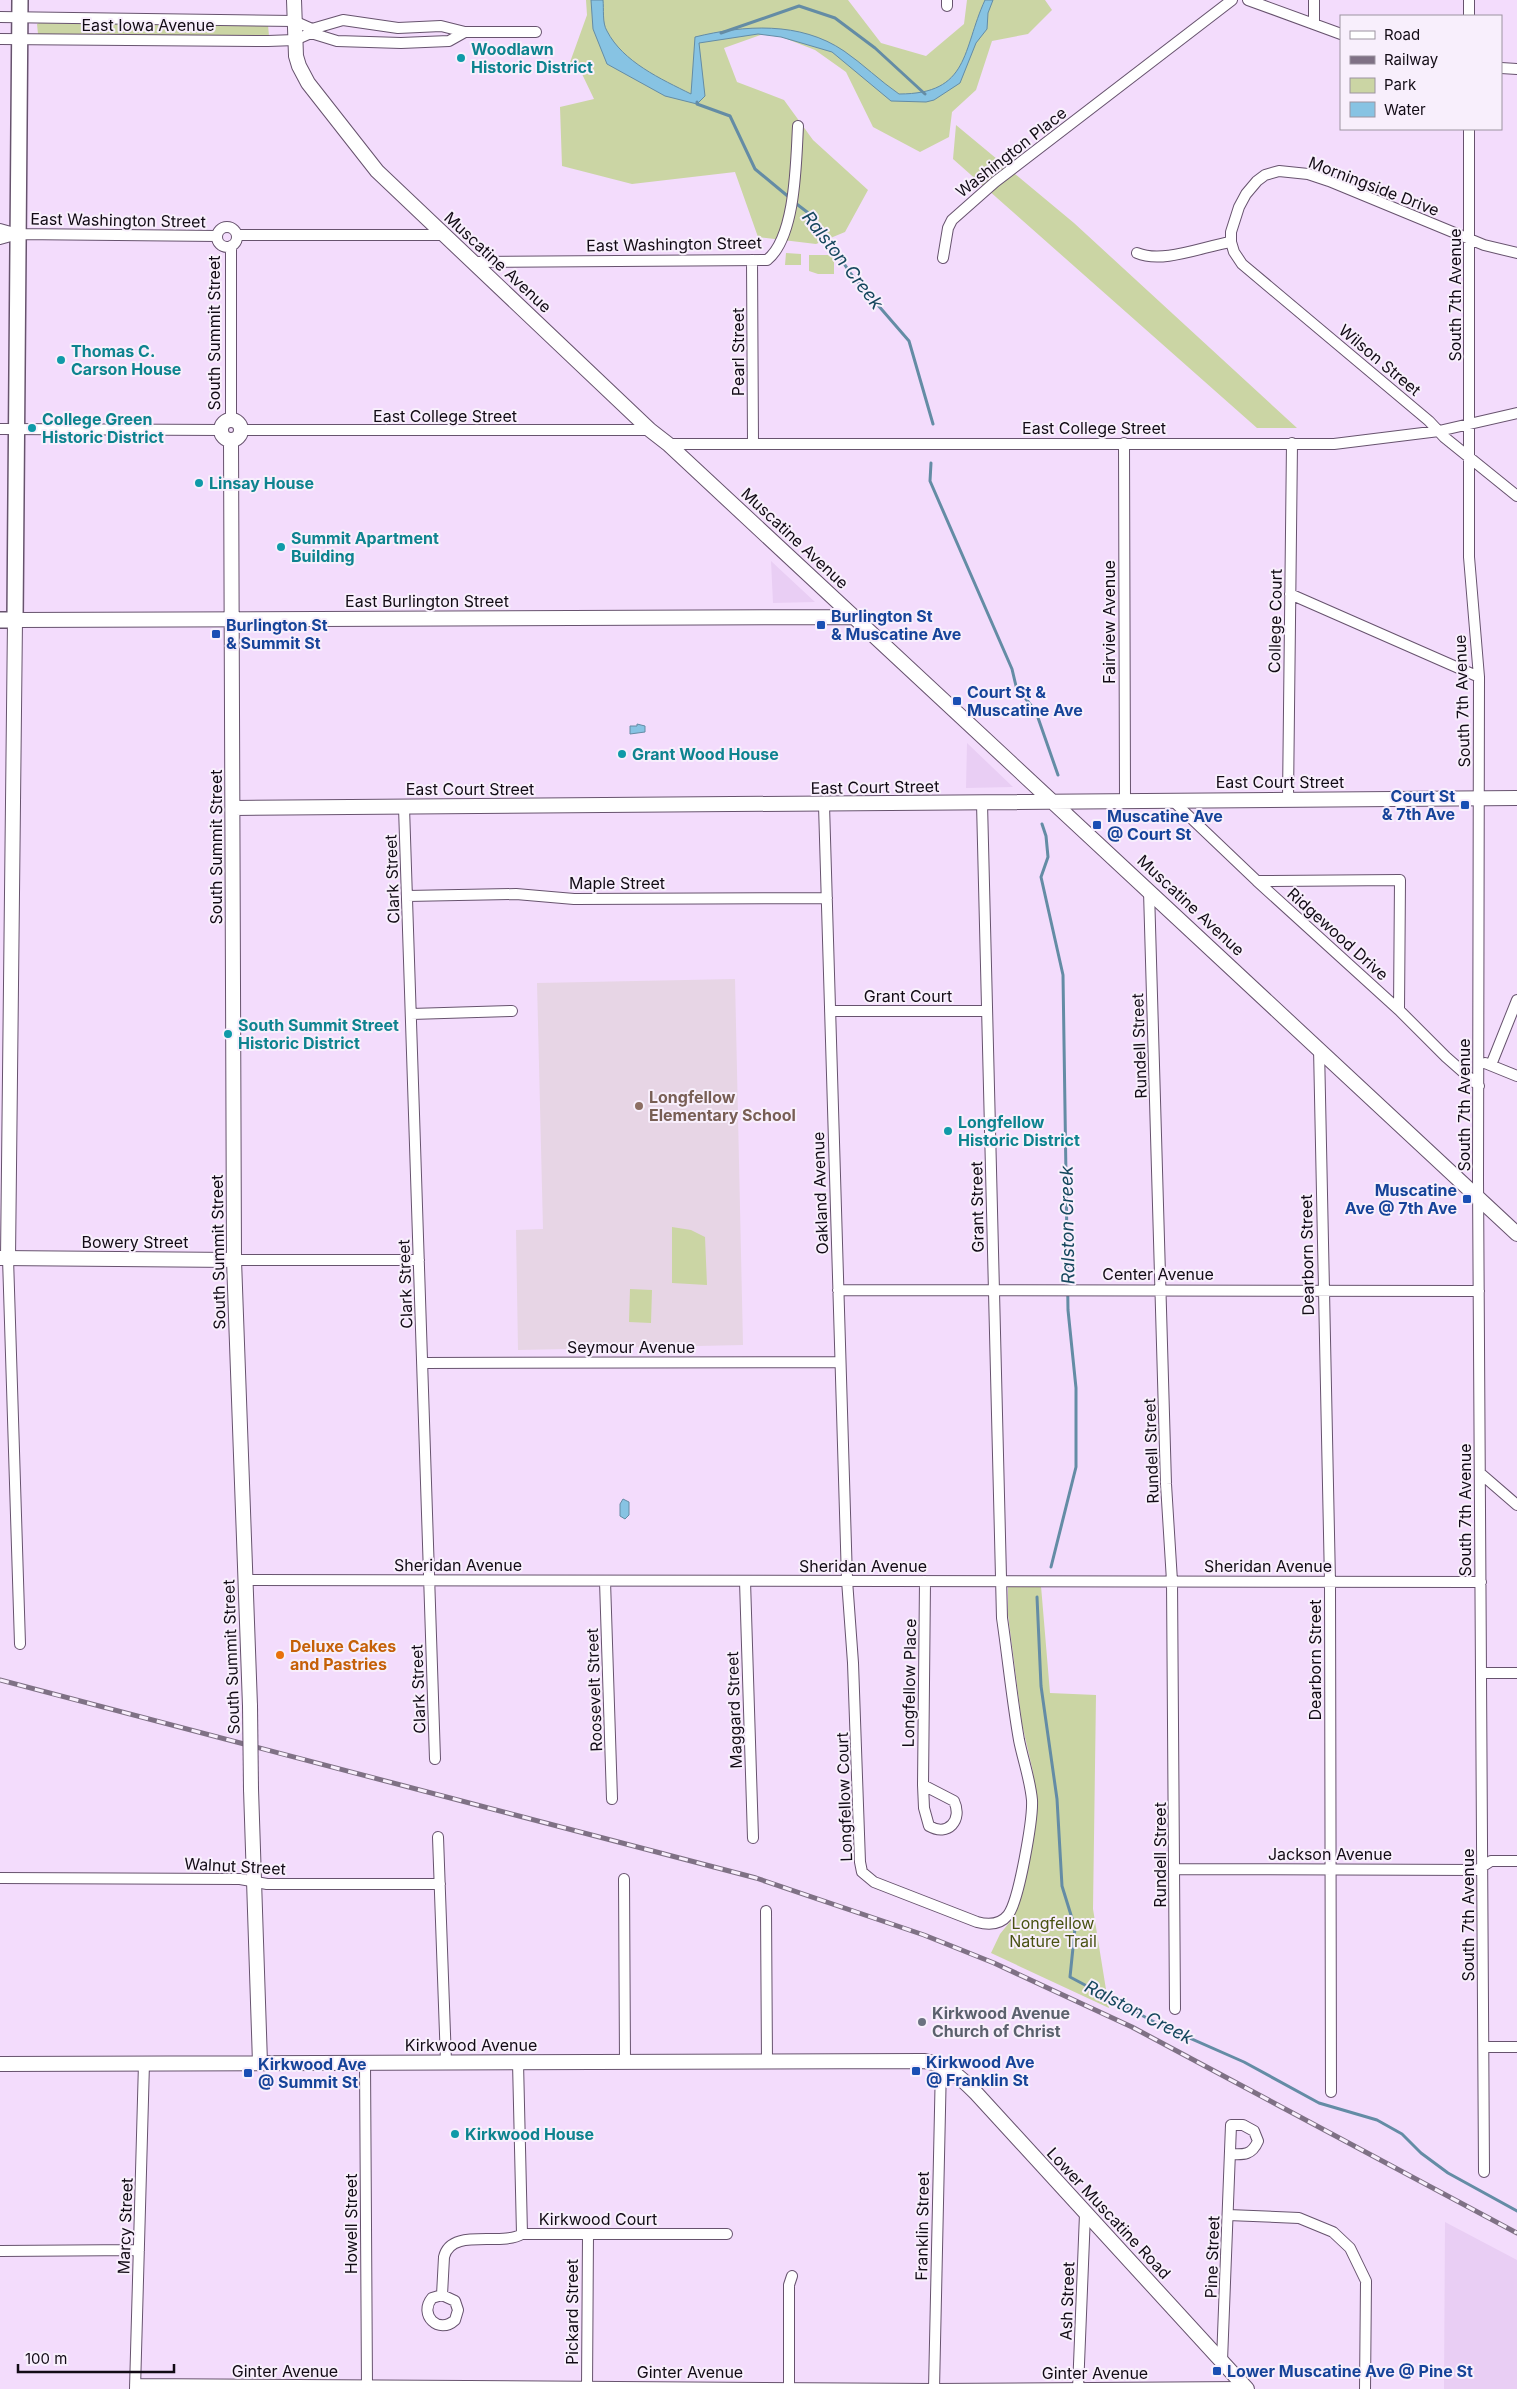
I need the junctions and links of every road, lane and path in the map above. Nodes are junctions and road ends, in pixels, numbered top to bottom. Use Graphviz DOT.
graph roads {
  1 [pos="20,0"];
  2 [pos="294,0"];
  3 [pos="1232,0"];
  4 [pos="1248,0"];
  5 [pos="1314,0"];
  6 [pos="1469,0"];
  7 [pos="1469,15"];
  8 [pos="0,17"];
  9 [pos="20,17"];
  10 [pos="294,21"];
  11 [pos="1314,24"];
  12 [pos="465,32"];
  13 [pos="536,32"];
  14 [pos="1340,34"];
  15 [pos="0,39"];
  16 [pos="19,39"];
  17 [pos="295,40"];
  18 [pos="1502,68"];
  19 [pos="1517,69"];
  20 [pos="798,126"];
  21 [pos="1469,130"];
  22 [pos="0,229"];
  23 [pos="18,234"];
  24 [pos="237,235"];
  25 [pos="442,235"];
  26 [pos="218,236"];
  27 [pos="1470,238"];
  28 [pos="0,239"];
  29 [pos="1231,242"];
  30 [pos="231,246"];
  31 [pos="1517,252"];
  32 [pos="1137,253"];
  33 [pos="943,258"];
  34 [pos="752,260"];
  35 [pos="473,262"];
  36 [pos="1517,412"];
  37 [pos="1470,423"];
  38 [pos="0,430"];
  39 [pos="16,430"];
  40 [pos="231,430"];
  41 [pos="650,430"];
  42 [pos="1438,431"];
  43 [pos="1124,443"];
  44 [pos="1292,443"];
  45 [pos="668,444"];
  46 [pos="753,444"];
  47 [pos="1470,457"];
  48 [pos="1517,496"];
  49 [pos="1290,594"];
  50 [pos="854,617"];
  51 [pos="7,620"];
  52 [pos="233,620"];
  53 [pos="1479,677"];
  54 [pos="1479,798"];
  55 [pos="1517,798"];
  56 [pos="1288,799"];
  57 [pos="1125,800"];
  58 [pos="1172,800"];
  59 [pos="1054,802"];
  60 [pos="982,803"];
  61 [pos="824,805"];
  62 [pos="404,807"];
  63 [pos="234,808"];
  64 [pos="1257,881"];
  65 [pos="1149,891"];
  66 [pos="407,896"];
  67 [pos="826,898"];
  68 [pos="1517,1000"];
  69 [pos="987,1010"];
  70 [pos="1399,1010"];
  71 [pos="512,1011"];
  72 [pos="830,1011"];
  73 [pos="411,1014"];
  74 [pos="1319,1048"];
  75 [pos="1479,1060"];
  76 [pos="1491,1065"];
  77 [pos="1517,1076"];
  78 [pos="1479,1086"];
  79 [pos="1478,1199"];
  80 [pos="1517,1234"];
  81 [pos="4,1258"];
  82 [pos="234,1260"];
  83 [pos="419,1260"];
  84 [pos="994,1289"];
  85 [pos="1161,1289"];
  86 [pos="838,1290"];
  87 [pos="1323,1290"];
  88 [pos="1479,1291"];
  89 [pos="840,1362"];
  90 [pos="422,1363"];
  91 [pos="1480,1472"];
  92 [pos="1517,1505"];
  93 [pos="429,1579"];
  94 [pos="246,1580"];
  95 [pos="847,1580"];
  96 [pos="605,1581"];
  97 [pos="745,1581"];
  98 [pos="925,1581"];
  99 [pos="1002,1581"];
  100 [pos="1172,1581"];
  101 [pos="1330,1582"];
  102 [pos="1480,1582"];
  103 [pos="20,1644"];
  104 [pos="1481,1673"];
  105 [pos="1517,1673"];
  106 [pos="435,1759"];
  107 [pos="923,1785"];
  108 [pos="612,1799"];
  109 [pos="438,1837"];
  110 [pos="752,1838"];
  111 [pos="1517,1861"];
  112 [pos="1482,1866"];
  113 [pos="1330,1868"];
  114 [pos="1176,1869"];
  115 [pos="0,1878"];
  116 [pos="624,1879"];
  117 [pos="254,1882"];
  118 [pos="440,1884"];
  119 [pos="766,1911"];
  120 [pos="1174,2009"];
  121 [pos="1484,2047"];
  122 [pos="1517,2047"];
  123 [pos="767,2061"];
  124 [pos="446,2062"];
  125 [pos="518,2062"];
  126 [pos="625,2062"];
  127 [pos="144,2063"];
  128 [pos="260,2063"];
  129 [pos="364,2063"];
  130 [pos="0,2064"];
  131 [pos="941,2064"];
  132 [pos="1331,2092"];
  133 [pos="1230,2154"];
  134 [pos="1484,2172"];
  135 [pos="1085,2214"];
  136 [pos="1228,2215"];
  137 [pos="522,2234"];
  138 [pos="588,2234"];
  139 [pos="727,2234"];
  140 [pos="139,2250"];
  141 [pos="0,2251"];
  142 [pos="792,2276"];
  143 [pos="442,2295"];
  144 [pos="1222,2361"];
  145 [pos="367,2386"];
  146 [pos="135,2387"];
  147 [pos="295,2388"];
  148 [pos="500,2388"];
  149 [pos="587,2388"];
  150 [pos="789,2388"];
  151 [pos="1078,2388"];
  152 [pos="1225,2388"];
  153 [pos="1246,2388"];
  154 [pos="934,2389"];
  155 [pos="1364,2389"];
  1 -- 9 [label="main road"];
  2 -- 10 [label="street, Muscatine Avenue"];
  3 -- 33 [label="street, Washington Place"];
  4 -- 11 [label="street"];
  5 -- 11 [label="street"];
  6 -- 7 [label="street"];
  8 -- 9 [label="street, East Iowa Avenue"];
  9 -- 10 [label="street, East Iowa Avenue"];
  9 -- 16 [label="main road"];
  10 -- 12 [label="street, East Iowa Avenue"];
  10 -- 17 [label="street, Muscatine Avenue"];
  11 -- 14 [label="street"];
  12 -- 13 [label="street"];
  12 -- 17 [label="street, East Iowa Avenue"];
  15 -- 16 [label="street, East Iowa Avenue"];
  16 -- 17 [label="street, East Iowa Avenue"];
  16 -- 23 [label="main road"];
  17 -- 25 [label="street, Muscatine Avenue"];
  18 -- 19 [label="street"];
  20 -- 34 [label="street, East Washington Street"];
  21 -- 27 [label="street, South 7th Avenue"];
  22 -- 23 [label="street, East Washington Street"];
  23 -- 26 [label="street, East Washington Street"];
  23 -- 28 [label="street, East Washington Street"];
  23 -- 39 [label="main road"];
  24 -- 25 [label="street"];
  24 -- 26 [label="street"];
  24 -- 30 [label="street"];
  25 -- 35 [label="street, Muscatine Avenue"];
  26 -- 30 [label="street"];
  27 -- 29 [label="street, Morningside Drive"];
  27 -- 31 [label="street, Morningside Drive"];
  27 -- 37 [label="street, South 7th Avenue"];
  29 -- 32 [label="street"];
  29 -- 42 [label="street, Wilson Street"];
  30 -- 40 [label="street, South Summit Street"];
  34 -- 35 [label="street, East Washington Street"];
  34 -- 46 [label="street, Pearl Street"];
  35 -- 41 [label="street, Muscatine Avenue"];
  36 -- 37 [label="street, East College Street"];
  37 -- 42 [label="street, East College Street"];
  37 -- 47 [label="street, South 7th Avenue"];
  38 -- 39 [label="street, East College Street"];
  39 -- 40 [label="street, East College Street"];
  39 -- 51 [label="main road"];
  40 -- 41 [label="street, East College Street"];
  40 -- 52 [label="street, South Summit Street"];
  41 -- 45 [label="street, Muscatine Avenue"];
  42 -- 44 [label="street, East College Street"];
  42 -- 47 [label="street, Wilson Street"];
  43 -- 44 [label="street, East College Street"];
  43 -- 46 [label="street, East College Street"];
  43 -- 57 [label="street, Fairview Avenue"];
  44 -- 49 [label="street, College Court"];
  45 -- 46 [label="street, East College Street"];
  45 -- 50 [label="street, Muscatine Avenue"];
  47 -- 48 [label="street, Wilson Street"];
  47 -- 53 [label="street, South 7th Avenue"];
  49 -- 53 [label="street"];
  49 -- 56 [label="street, College Court"];
  50 -- 52 [label="street, East Burlington Street"];
  50 -- 59 [label="street, Muscatine Avenue"];
  51 -- 52 [label="street, East Burlington Street"];
  51 -- 81 [label="street"];
  52 -- 63 [label="street, South Summit Street"];
  53 -- 54 [label="street, South 7th Avenue"];
  54 -- 55 [label="street, East Court Street"];
  54 -- 56 [label="street, East Court Street"];
  54 -- 75 [label="street, South 7th Avenue"];
  56 -- 58 [label="street, East Court Street"];
  57 -- 58 [label="street, East Court Street"];
  57 -- 59 [label="street, East Court Street"];
  58 -- 64 [label="street, Ridgewood Drive"];
  59 -- 60 [label="street, East Court Street"];
  59 -- 65 [label="street, Muscatine Avenue"];
  60 -- 61 [label="street, East Court Street"];
  60 -- 69 [label="street, Grant Street"];
  61 -- 62 [label="street, East Court Street"];
  61 -- 67 [label="street, Oakland Avenue"];
  62 -- 63 [label="street, East Court Street"];
  62 -- 66 [label="street, Clark Street"];
  63 -- 82 [label="street, South Summit Street"];
  64 -- 70 [label="street, Ridgewood Drive"];
  64 -- 70 [label="street, Ridgewood Drive"];
  65 -- 74 [label="street, Muscatine Avenue"];
  65 -- 85 [label="street, Rundell Street"];
  66 -- 67 [label="street, Maple Street"];
  66 -- 73 [label="street, Clark Street"];
  67 -- 72 [label="street, Oakland Avenue"];
  68 -- 76 [label="street"];
  69 -- 72 [label="street, Grant Court"];
  69 -- 84 [label="street, Grant Street"];
  70 -- 78 [label="street, Ridgewood Drive"];
  71 -- 73 [label="street"];
  72 -- 86 [label="street, Oakland Avenue"];
  73 -- 83 [label="street, Clark Street"];
  74 -- 79 [label="street, Muscatine Avenue"];
  74 -- 87 [label="street, Dearborn Street"];
  75 -- 76 [label="street"];
  75 -- 78 [label="street, South 7th Avenue"];
  76 -- 77 [label="street"];
  78 -- 79 [label="street, South 7th Avenue"];
  79 -- 80 [label="street, Muscatine Avenue"];
  79 -- 88 [label="street, South 7th Avenue"];
  81 -- 82 [label="street, Bowery Street"];
  81 -- 103 [label="street"];
  82 -- 83 [label="street, Bowery Street"];
  82 -- 94 [label="street, South Summit Street"];
  83 -- 90 [label="street, Clark Street"];
  84 -- 85 [label="street, Center Avenue"];
  84 -- 86 [label="street, Center Avenue"];
  84 -- 99 [label="street, Grant Street"];
  85 -- 87 [label="street, Center Avenue"];
  85 -- 100 [label="street, Rundell Street"];
  86 -- 89 [label="street, Oakland Avenue"];
  87 -- 88 [label="street, Center Avenue"];
  87 -- 101 [label="street, Dearborn Street"];
  88 -- 91 [label="street, South 7th Avenue"];
  89 -- 90 [label="street, Seymour Avenue"];
  89 -- 95 [label="street, Oakland Avenue"];
  90 -- 93 [label="street, Clark Street"];
  91 -- 92 [label="street"];
  91 -- 102 [label="street, South 7th Avenue"];
  93 -- 94 [label="street, Sheridan Avenue"];
  93 -- 96 [label="street, Sheridan Avenue"];
  93 -- 106 [label="street, Clark Street"];
  94 -- 117 [label="street, South Summit Street, bridge"];
  95 -- 97 [label="street, Sheridan Avenue"];
  95 -- 98 [label="street, Sheridan Avenue"];
  95 -- 99 [label="street, Longfellow Court"];
  96 -- 97 [label="street, Sheridan Avenue"];
  96 -- 108 [label="street, Roosevelt Street"];
  97 -- 110 [label="street, Maggard Street"];
  98 -- 99 [label="street, Sheridan Avenue"];
  98 -- 107 [label="street, Longfellow Place"];
  99 -- 100 [label="street, Sheridan Avenue"];
  100 -- 101 [label="street, Sheridan Avenue"];
  100 -- 114 [label="street, Rundell Street"];
  101 -- 102 [label="street, Sheridan Avenue"];
  101 -- 113 [label="street, Dearborn Street"];
  102 -- 104 [label="street, South 7th Avenue"];
  104 -- 105 [label="street"];
  104 -- 112 [label="street, South 7th Avenue"];
  107 -- 107 [label="street, Longfellow Place"];
  109 -- 118 [label="street"];
  111 -- 112 [label="street, Jackson Avenue"];
  112 -- 113 [label="street, Jackson Avenue"];
  112 -- 121 [label="street, South 7th Avenue"];
  113 -- 114 [label="street, Jackson Avenue"];
  113 -- 132 [label="street, Dearborn Street"];
  114 -- 120 [label="street, Rundell Street"];
  115 -- 117 [label="street, Walnut Street"];
  116 -- 126 [label="street"];
  117 -- 118 [label="street, Walnut Street"];
  117 -- 128 [label="street, South Summit Street"];
  118 -- 124 [label="street"];
  119 -- 123 [label="street"];
  121 -- 122 [label="street"];
  121 -- 134 [label="street, South 7th Avenue"];
  123 -- 126 [label="street, Kirkwood Avenue"];
  123 -- 131 [label="street, Kirkwood Avenue"];
  124 -- 125 [label="street, Kirkwood Avenue"];
  124 -- 129 [label="street, Kirkwood Avenue"];
  125 -- 126 [label="street, Kirkwood Avenue"];
  125 -- 137 [label="street, Kirkwood Court"];
  127 -- 128 [label="street, Kirkwood Avenue"];
  127 -- 130 [label="street, Kirkwood Avenue"];
  127 -- 140 [label="street, Marcy Street"];
  128 -- 129 [label="street, Kirkwood Avenue"];
  129 -- 145 [label="street, Howell Street"];
  131 -- 135 [label="street, Lower Muscatine Road"];
  131 -- 154 [label="street, Franklin Street"];
  133 -- 136 [label="street, Pine Street"];
  135 -- 144 [label="street, Lower Muscatine Road"];
  135 -- 151 [label="street, Ash Street"];
  136 -- 144 [label="street, Pine Street"];
  136 -- 155 [label="street"];
  137 -- 138 [label="street, Kirkwood Court"];
  137 -- 143 [label="street"];
  138 -- 139 [label="street, Kirkwood Court"];
  138 -- 149 [label="street, Pickard Street"];
  140 -- 141 [label="street"];
  140 -- 146 [label="street, Marcy Street"];
  142 -- 150 [label="street"];
  144 -- 153 [label="street, Lower Muscatine Road"];
  145 -- 147 [label="street, Ginter Avenue"];
  145 -- 148 [label="street, Ginter Avenue"];
  146 -- 147 [label="street, Ginter Avenue"];
  148 -- 149 [label="street, Ginter Avenue"];
  149 -- 150 [label="street, Ginter Avenue"];
  150 -- 154 [label="street, Ginter Avenue"];
  151 -- 152 [label="street, Ginter Avenue"];
  151 -- 154 [label="street, Ginter Avenue"];
  152 -- 153 [label="street, Ginter Avenue"];
}
